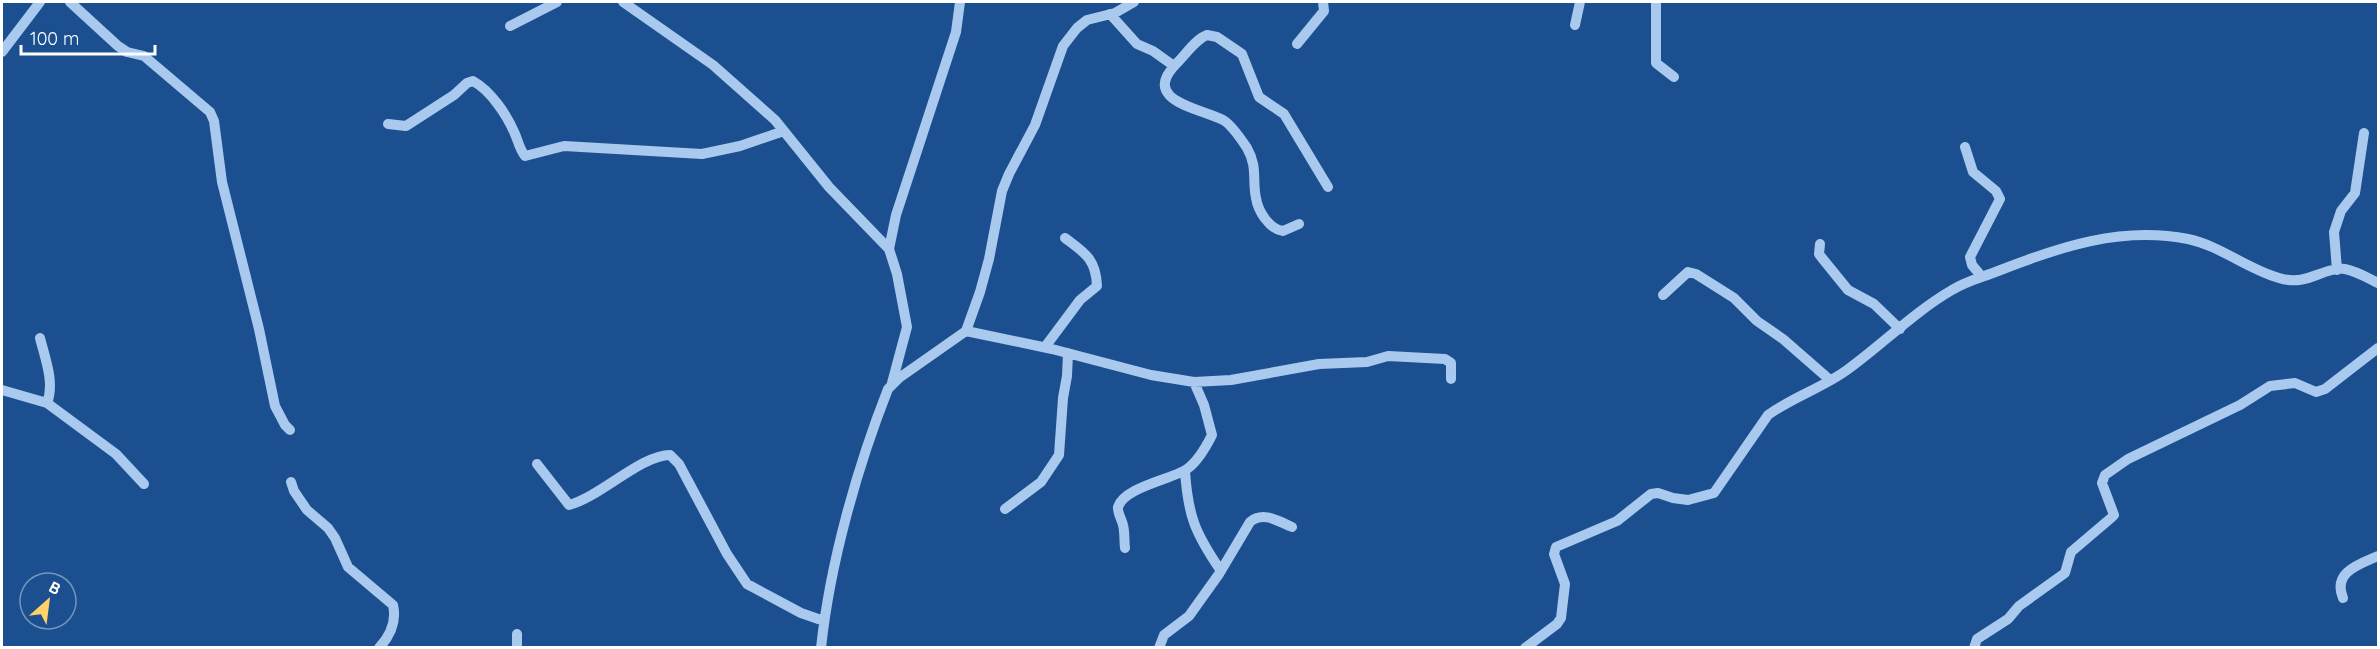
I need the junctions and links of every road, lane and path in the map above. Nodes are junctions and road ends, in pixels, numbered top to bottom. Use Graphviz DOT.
graph roads {
  1 [pos="40,2"];
  2 [pos="70,2"];
  3 [pos="557,2"];
  4 [pos="623,2"];
  5 [pos="960,2"];
  6 [pos="1134,2"];
  7 [pos="1323,2"];
  8 [pos="1580,2"];
  9 [pos="1656,2"];
  10 [pos="1110,14"];
  11 [pos="1575,25"];
  12 [pos="510,26"];
  13 [pos="1298,44"];
  14 [pos="2,52"];
  15 [pos="1174,66"];
  16 [pos="1674,77"];
  17 [pos="388,124"];
  18 [pos="784,131"];
  19 [pos="2364,133"];
  20 [pos="1965,147"];
  21 [pos="1328,187"];
  22 [pos="1299,224"];
  23 [pos="1065,238"];
  24 [pos="1820,244"];
  25 [pos="889,249"];
  26 [pos="2337,270"];
  27 [pos="1982,277"];
  28 [pos="2379,283"];
  29 [pos="1663,296"];
  30 [pos="1900,329"];
  31 [pos="966,331"];
  32 [pos="39,338"];
  33 [pos="1045,347"];
  34 [pos="2379,348"];
  35 [pos="1068,353"];
  36 [pos="1450,379"];
  37 [pos="1830,380"];
  38 [pos="1194,382"];
  39 [pos="892,384"];
  40 [pos="2,390"];
  41 [pos="47,404"];
  42 [pos="290,430"];
  43 [pos="537,464"];
  44 [pos="1185,471"];
  45 [pos="291,482"];
  46 [pos="144,484"];
  47 [pos="1005,509"];
  48 [pos="1292,527"];
  49 [pos="1125,548"];
  50 [pos="2379,556"];
  51 [pos="1221,571"];
  52 [pos="2343,598"];
  53 [pos="824,621"];
  54 [pos="517,634"];
  55 [pos="379,648"];
  56 [pos="517,648"];
  57 [pos="821,648"];
  58 [pos="1159,648"];
  59 [pos="1525,648"];
  60 [pos="1974,648"];
  1 -- 14 [label="street"];
  2 -- 42 [label="street"];
  3 -- 12 [label="street"];
  4 -- 18 [label="street"];
  5 -- 25 [label="street"];
  6 -- 10 [label="street"];
  7 -- 13 [label="street"];
  8 -- 11 [label="street"];
  9 -- 16 [label="street"];
  10 -- 15 [label="street"];
  10 -- 31 [label="street"];
  15 -- 21 [label="street"];
  15 -- 22 [label="street"];
  17 -- 18 [label="street"];
  18 -- 25 [label="street"];
  19 -- 26 [label="street"];
  20 -- 27 [label="street"];
  23 -- 33 [label="street"];
  24 -- 30 [label="street"];
  25 -- 39 [label="street"];
  26 -- 27 [label="street"];
  26 -- 28 [label="street"];
  27 -- 30 [label="street"];
  29 -- 37 [label="street"];
  30 -- 37 [label="street"];
  31 -- 33 [label="street"];
  31 -- 39 [label="street"];
  32 -- 41 [label="street"];
  33 -- 35 [label="street"];
  34 -- 60 [label="street"];
  35 -- 38 [label="street"];
  35 -- 47 [label="street"];
  36 -- 38 [label="street"];
  37 -- 59 [label="street"];
  38 -- 44 [label="street"];
  39 -- 53 [label="street"];
  40 -- 41 [label="street"];
  41 -- 46 [label="street"];
  43 -- 53 [label="street"];
  44 -- 49 [label="street"];
  44 -- 51 [label="street"];
  45 -- 55 [label="street"];
  48 -- 51 [label="street"];
  50 -- 52 [label="street"];
  51 -- 58 [label="street"];
  53 -- 57 [label="street"];
  54 -- 56 [label="street"];
}
